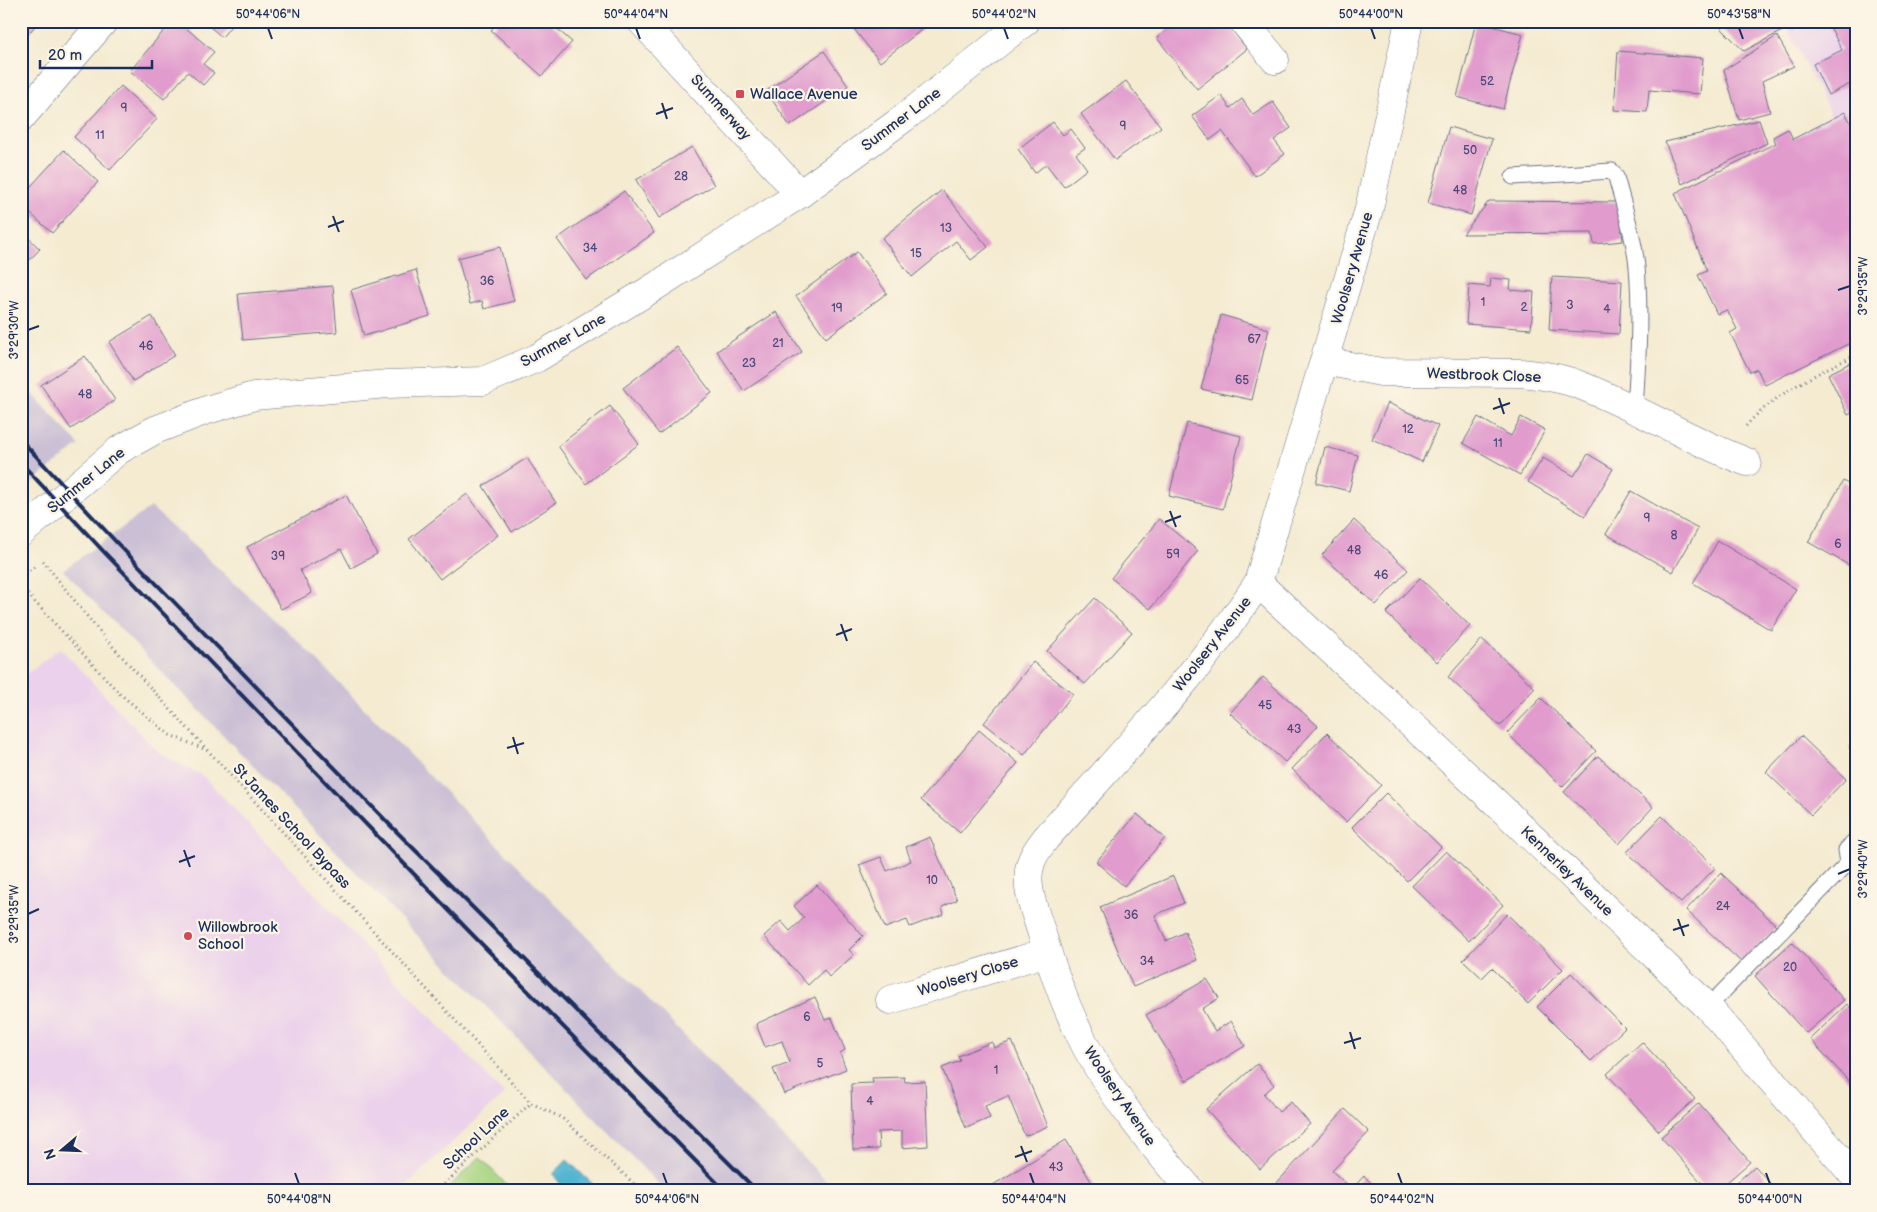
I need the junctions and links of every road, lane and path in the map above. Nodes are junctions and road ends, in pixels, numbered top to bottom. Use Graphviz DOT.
graph roads {
  1 [pos="104,21"];
  2 [pos="640,21"];
  3 [pos="1026,21"];
  4 [pos="1243,21"];
  5 [pos="1409,21"];
  6 [pos="1275,60"];
  7 [pos="21,118"];
  8 [pos="1513,177"];
  9 [pos="800,194"];
  10 [pos="1856,355"];
  11 [pos="1324,361"];
  12 [pos="1634,409"];
  13 [pos="1735,457"];
  14 [pos="21,533"];
  15 [pos="21,576"];
  16 [pos="1258,583"];
  17 [pos="21,587"];
  18 [pos="207,750"];
  19 [pos="1856,839"];
  20 [pos="1047,952"];
  21 [pos="890,1000"];
  22 [pos="1708,1007"];
  23 [pos="530,1102"];
  24 [pos="1856,1178"];
  25 [pos="438,1191"];
  26 [pos="642,1191"];
  27 [pos="1191,1191"];
  1 -- 7 [label="street"];
  2 -- 9 [label="street, Summerway"];
  3 -- 9 [label="street, Summer Lane"];
  4 -- 6 [label="street"];
  5 -- 11 [label="street, Woolsery Avenue"];
  8 -- 12 [label="lane"];
  9 -- 14 [label="street, Summer Lane"];
  10 -- 13 [label="path"];
  11 -- 12 [label="street, Westbrook Close"];
  11 -- 16 [label="street, Woolsery Avenue"];
  12 -- 13 [label="street, Westbrook Close"];
  15 -- 18 [label="path, St James School Bypass"];
  16 -- 20 [label="street, Woolsery Avenue"];
  16 -- 22 [label="street, Kennerley Avenue"];
  17 -- 18 [label="path"];
  18 -- 23 [label="path, St James School Bypass"];
  19 -- 22 [label="lane"];
  20 -- 21 [label="street, Woolsery Close"];
  20 -- 27 [label="street, Woolsery Avenue"];
  22 -- 24 [label="street, Kennerley Avenue"];
  23 -- 25 [label="path, School Lane"];
  23 -- 26 [label="path"];
}
